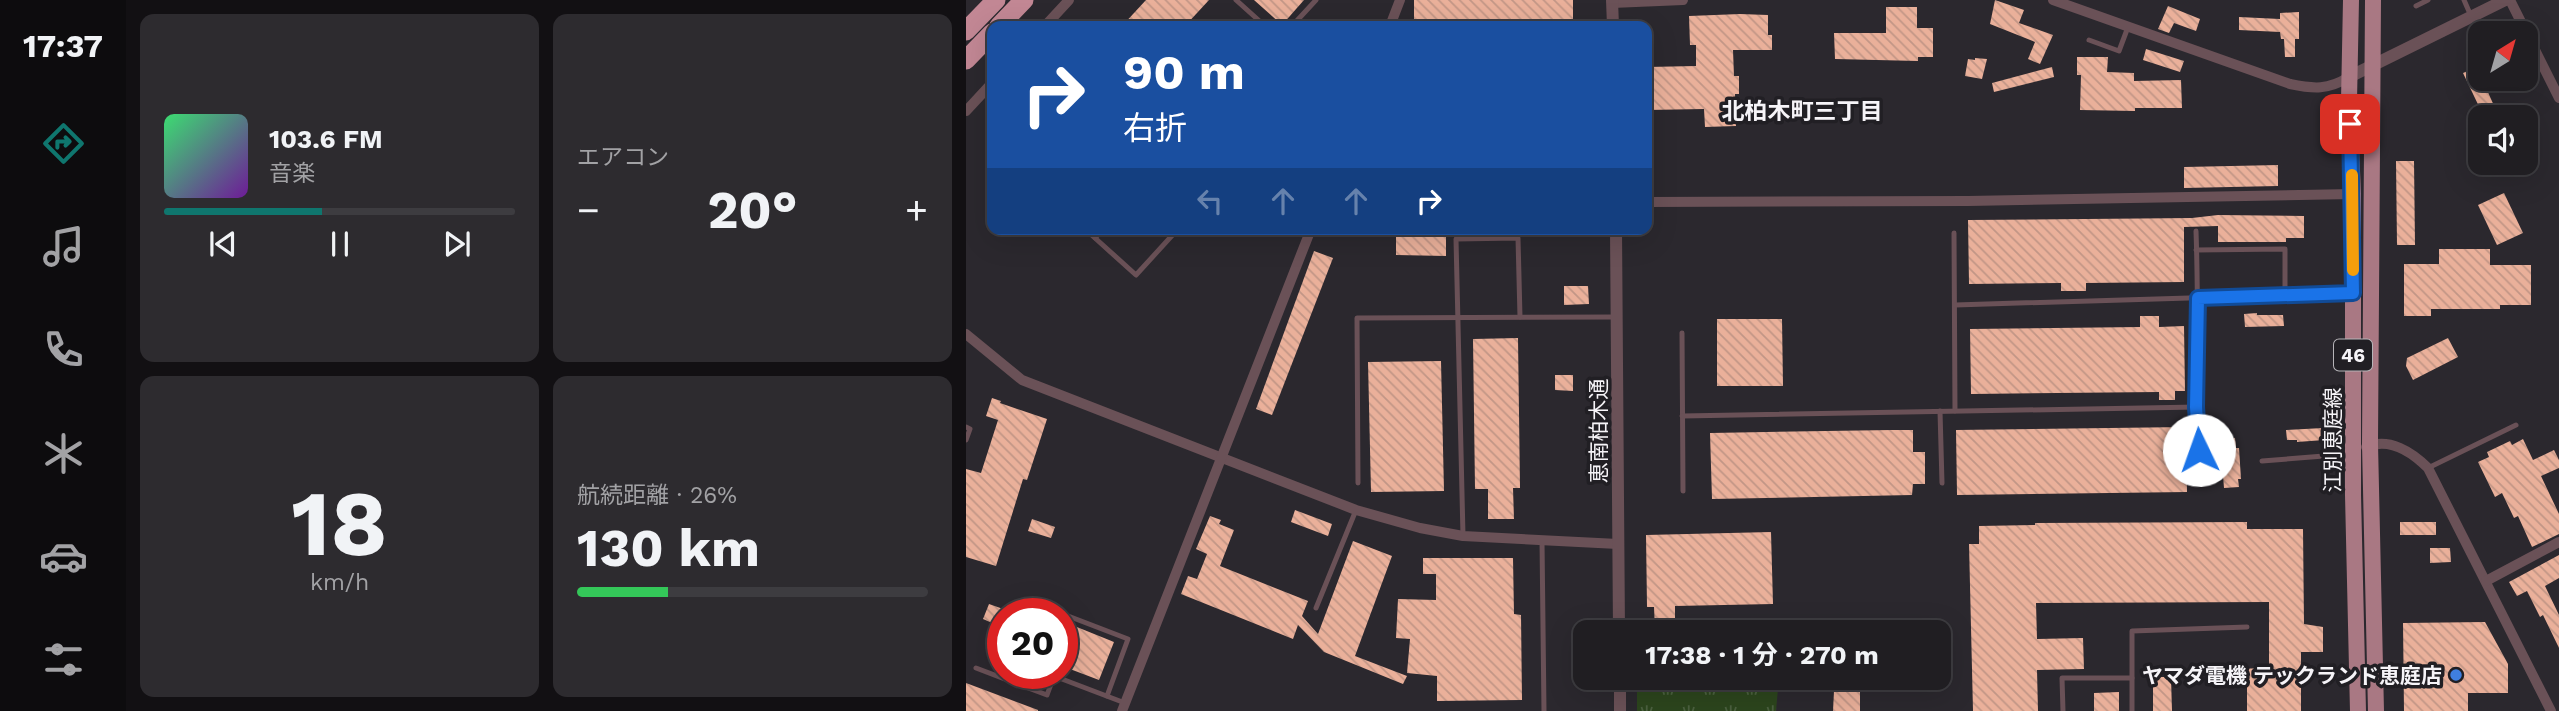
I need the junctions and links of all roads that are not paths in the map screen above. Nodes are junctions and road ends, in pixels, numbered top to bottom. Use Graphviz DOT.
graph roads {
  1 [pos="996,0"];
  2 [pos="1024,0"];
  3 [pos="1069,0"];
  4 [pos="1236,0"];
  5 [pos="1316,0"];
  6 [pos="1400,0"];
  7 [pos="1683,0"];
  8 [pos="2053,0"];
  9 [pos="2351,0"];
  10 [pos="2373,0"];
  11 [pos="2428,0"];
  12 [pos="2464,0"];
  13 [pos="2507,0"];
  14 [pos="1612,1"];
  15 [pos="2416,5"];
  16 [pos="2472,16"];
  17 [pos="1004,21"];
  18 [pos="1050,21"];
  19 [pos="1259,21"];
  20 [pos="1297,21"];
  21 [pos="1392,21"];
  22 [pos="1613,21"];
  23 [pos="2128,27"];
  24 [pos="966,31"];
  25 [pos="987,38"];
  26 [pos="2089,40"];
  27 [pos="966,60"];
  28 [pos="2374,62"];
  29 [pos="2349,77"];
  30 [pos="987,88"];
  31 [pos="2559,98"];
  32 [pos="966,111"];
  33 [pos="2353,194"];
  34 [pos="1652,202"];
  35 [pos="2196,231"];
  36 [pos="1954,233"];
  37 [pos="1091,235"];
  38 [pos="1098,235"];
  39 [pos="1173,235"];
  40 [pos="1309,235"];
  41 [pos="1616,235"];
  42 [pos="1095,239"];
  43 [pos="2196,250"];
  44 [pos="2372,292"];
  45 [pos="2353,293"];
  46 [pos="2286,296"];
  47 [pos="2198,298"];
  48 [pos="1955,305"];
  49 [pos="1458,317"];
  50 [pos="1520,317"];
  51 [pos="1616,317"];
  52 [pos="1682,332"];
  53 [pos="966,334"];
  54 [pos="2196,407"];
  55 [pos="1940,411"];
  56 [pos="1955,411"];
  57 [pos="1682,416"];
  58 [pos="2516,425"];
  59 [pos="966,427"];
  60 [pos="966,440"];
  61 [pos="2370,444"];
  62 [pos="2353,453"];
  63 [pos="1221,458"];
  64 [pos="2262,461"];
  65 [pos="2428,468"];
  66 [pos="2200,471"];
  67 [pos="1358,483"];
  68 [pos="1942,483"];
  69 [pos="1683,491"];
  70 [pos="1356,509"];
  71 [pos="1463,536"];
  72 [pos="1542,541"];
  73 [pos="2559,542"];
  74 [pos="1618,544"];
  75 [pos="2486,581"];
  76 [pos="1316,608"];
  77 [pos="1078,620"];
  78 [pos="1619,620"];
  79 [pos="2247,627"];
  80 [pos="976,668"];
  81 [pos="2132,678"];
  82 [pos="1620,690"];
  83 [pos="1107,696"];
  84 [pos="1124,707"];
  85 [pos="1544,711"];
  86 [pos="1620,711"];
  87 [pos="2063,711"];
  88 [pos="2132,711"];
  89 [pos="2358,711"];
  90 [pos="2376,711"];
  91 [pos="2552,711"];
  1 -- 24 [label="highway"];
  2 -- 17 [label="highway"];
  3 -- 18 [label="street"];
  4 -- 19 [label="lane"];
  5 -- 20 [label="lane"];
  6 -- 21 [label="street"];
  7 -- 14 [label="street"];
  8 -- 23 [label="street"];
  9 -- 29 [label="main road, 江別恵庭線 / 46"];
  10 -- 28 [label="main road, 江別恵庭線 / 46"];
  11 -- 15 [label="lane"];
  12 -- 16 [label="lane"];
  13 -- 16 [label="street"];
  13 -- 31 [label="street"];
  14 -- 22 [label="street"];
  16 -- 28 [label="street"];
  23 -- 26 [label="lane"];
  23 -- 29 [label="street"];
  25 -- 27 [label="highway"];
  28 -- 29 [label="street"];
  28 -- 44 [label="main road, 江別恵庭線 / 46"];
  29 -- 33 [label="main road, 江別恵庭線 / 46"];
  30 -- 32 [label="street"];
  33 -- 34 [label="street"];
  33 -- 45 [label="main road, 江別恵庭線 / 46"];
  35 -- 43 [label="lane"];
  36 -- 48 [label="lane"];
  37 -- 42 [label="lane"];
  38 -- 42 [label="lane"];
  39 -- 42 [label="lane"];
  40 -- 63 [label="street"];
  41 -- 51 [label="street, 恵南柏木通"];
  43 -- 46 [label="lane"];
  43 -- 47 [label="lane"];
  44 -- 45 [label="lane"];
  44 -- 61 [label="main road, 江別恵庭線 / 46"];
  45 -- 46 [label="lane"];
  45 -- 62 [label="main road, 江別恵庭線 / 46"];
  46 -- 47 [label="lane"];
  47 -- 48 [label="lane"];
  47 -- 54 [label="lane"];
  48 -- 56 [label="lane"];
  49 -- 50 [label="lane"];
  49 -- 50 [label="lane"];
  49 -- 67 [label="lane"];
  49 -- 71 [label="lane"];
  50 -- 51 [label="lane"];
  51 -- 74 [label="street, 恵南柏木通"];
  52 -- 57 [label="lane"];
  53 -- 63 [label="street"];
  54 -- 56 [label="lane"];
  54 -- 66 [label="lane"];
  55 -- 56 [label="lane"];
  55 -- 57 [label="lane"];
  55 -- 68 [label="lane"];
  57 -- 69 [label="lane"];
  58 -- 65 [label="lane"];
  59 -- 60 [label="lane"];
  61 -- 62 [label="street"];
  61 -- 65 [label="street"];
  61 -- 90 [label="main road, 江別恵庭線 / 46"];
  62 -- 64 [label="lane"];
  62 -- 89 [label="main road, 江別恵庭線 / 46"];
  63 -- 70 [label="street"];
  63 -- 84 [label="street"];
  65 -- 75 [label="street"];
  70 -- 71 [label="street"];
  70 -- 76 [label="lane"];
  71 -- 72 [label="street"];
  72 -- 74 [label="street"];
  72 -- 85 [label="lane"];
  73 -- 75 [label="street"];
  74 -- 78 [label="street, 恵南柏木通"];
  75 -- 91 [label="street"];
  77 -- 83 [label="lane"];
  79 -- 81 [label="lane"];
  80 -- 83 [label="lane"];
  81 -- 87 [label="lane"];
  81 -- 88 [label="lane"];
  82 -- 86 [label="street"];
  83 -- 84 [label="lane"];
}
